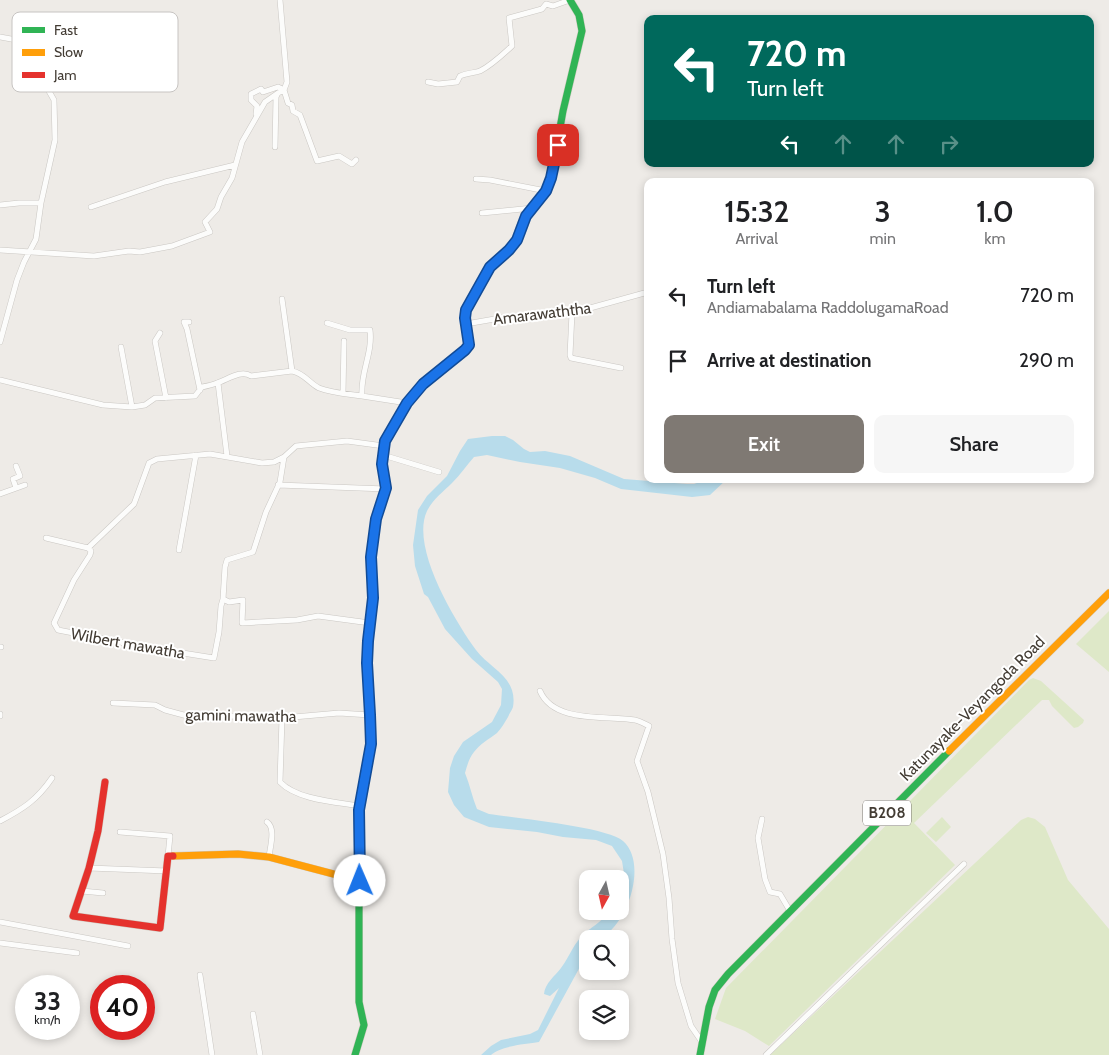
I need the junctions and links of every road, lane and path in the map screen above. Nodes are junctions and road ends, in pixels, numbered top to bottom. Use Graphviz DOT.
graph roads {
  1 [pos="280,0"];
  2 [pos="570,0"];
  3 [pos="428,82"];
  4 [pos="49,92"];
  5 [pos="281,92"];
  6 [pos="254,121"];
  7 [pos="274,147"];
  8 [pos="356,160"];
  9 [pos="236,164"];
  10 [pos="476,179"];
  11 [pos="546,191"];
  12 [pos="41,203"];
  13 [pos="0,205"];
  14 [pos="92,207"];
  15 [pos="532,208"];
  16 [pos="482,213"];
  17 [pos="0,250"];
  18 [pos="30,251"];
  19 [pos="644,293"];
  20 [pos="282,299"];
  21 [pos="572,313"];
  22 [pos="189,322"];
  23 [pos="328,323"];
  24 [pos="466,324"];
  25 [pos="160,333"];
  26 [pos="344,341"];
  27 [pos="0,342"];
  28 [pos="121,347"];
  29 [pos="621,368"];
  30 [pos="292,371"];
  31 [pos="0,380"];
  32 [pos="218,383"];
  33 [pos="200,390"];
  34 [pos="343,393"];
  35 [pos="362,396"];
  36 [pos="166,398"];
  37 [pos="407,403"];
  38 [pos="132,406"];
  39 [pos="384,446"];
  40 [pos="383,455"];
  41 [pos="196,456"];
  42 [pos="227,456"];
  43 [pos="284,457"];
  44 [pos="16,466"];
  45 [pos="439,472"];
  46 [pos="26,486"];
  47 [pos="278,486"];
  48 [pos="16,488"];
  49 [pos="386,490"];
  50 [pos="0,494"];
  51 [pos="46,538"];
  52 [pos="88,548"];
  53 [pos="179,550"];
  54 [pos="1109,592"];
  55 [pos="224,599"];
  56 [pos="370,623"];
  57 [pos="540,691"];
  58 [pos="113,703"];
  59 [pos="370,715"];
  60 [pos="282,718"];
  61 [pos="52,778"];
  62 [pos="105,782"];
  63 [pos="360,806"];
  64 [pos="762,819"];
  65 [pos="0,821"];
  66 [pos="267,822"];
  67 [pos="120,832"];
  68 [pos="168,856"];
  69 [pos="269,857"];
  70 [pos="964,864"];
  71 [pos="89,868"];
  72 [pos="166,871"];
  73 [pos="360,881"];
  74 [pos="82,891"];
  75 [pos="103,894"];
  76 [pos="790,912"];
  77 [pos="0,922"];
  78 [pos="0,943"];
  79 [pos="128,946"];
  80 [pos="77,953"];
  81 [pos="200,975"];
  82 [pos="253,1014"];
  83 [pos="702,1043"];
  84 [pos="212,1055"];
  85 [pos="260,1055"];
  86 [pos="355,1055"];
  87 [pos="700,1055"];
  88 [pos="766,1055"];
  1 -- 5 [label="street"];
  2 -- 3 [label="street"];
  2 -- 11 [label="street"];
  4 -- 12 [label="street"];
  5 -- 6 [label="street"];
  5 -- 6 [label="street"];
  5 -- 7 [label="street"];
  5 -- 8 [label="street"];
  6 -- 9 [label="street"];
  9 -- 14 [label="street"];
  9 -- 18 [label="street"];
  10 -- 11 [label="street"];
  11 -- 15 [label="street"];
  12 -- 13 [label="street"];
  12 -- 18 [label="street"];
  15 -- 16 [label="street"];
  15 -- 24 [label="street"];
  17 -- 18 [label="street"];
  18 -- 27 [label="street"];
  19 -- 21 [label="street, Amarawaththa"];
  20 -- 30 [label="street"];
  21 -- 24 [label="street, Amarawaththa"];
  21 -- 29 [label="street"];
  22 -- 33 [label="street"];
  23 -- 35 [label="street"];
  24 -- 37 [label="street"];
  25 -- 36 [label="street"];
  26 -- 34 [label="street"];
  28 -- 38 [label="street"];
  30 -- 32 [label="street"];
  30 -- 34 [label="street"];
  31 -- 38 [label="street"];
  32 -- 33 [label="street"];
  32 -- 42 [label="street"];
  33 -- 36 [label="street"];
  34 -- 35 [label="street"];
  35 -- 37 [label="street"];
  36 -- 38 [label="street"];
  37 -- 39 [label="street"];
  39 -- 40 [label="street"];
  39 -- 43 [label="street"];
  40 -- 45 [label="street"];
  40 -- 49 [label="street"];
  41 -- 42 [label="street"];
  41 -- 52 [label="street"];
  41 -- 53 [label="street"];
  42 -- 43 [label="street"];
  43 -- 47 [label="street"];
  44 -- 48 [label="street"];
  46 -- 48 [label="street"];
  47 -- 49 [label="street"];
  47 -- 55 [label="street"];
  48 -- 50 [label="street"];
  49 -- 56 [label="street"];
  51 -- 52 [label="street"];
  52 -- 55 [label="street, Wilbert mawatha"];
  54 -- 76 [label="street, Katunayake-Veyangoda Road / B208"];
  55 -- 56 [label="street"];
  56 -- 59 [label="street"];
  57 -- 83 [label="street"];
  58 -- 60 [label="street, gamini mawatha"];
  59 -- 60 [label="street, gamini mawatha"];
  59 -- 63 [label="street"];
  60 -- 63 [label="street"];
  61 -- 65 [label="street"];
  62 -- 71 [label="street"];
  63 -- 73 [label="street"];
  64 -- 76 [label="street"];
  66 -- 69 [label="street"];
  67 -- 68 [label="street"];
  68 -- 69 [label="street"];
  68 -- 72 [label="street"];
  69 -- 73 [label="street"];
  70 -- 88 [label="street"];
  71 -- 72 [label="street"];
  71 -- 74 [label="street"];
  72 -- 74 [label="street"];
  73 -- 86 [label="street"];
  74 -- 75 [label="street"];
  76 -- 83 [label="street, Katunayake-Veyangoda Road / B208"];
  77 -- 79 [label="street"];
  78 -- 80 [label="street"];
  81 -- 84 [label="street"];
  82 -- 85 [label="street"];
  83 -- 87 [label="street, Katunayake-Veyangoda Road / B208"];
}
